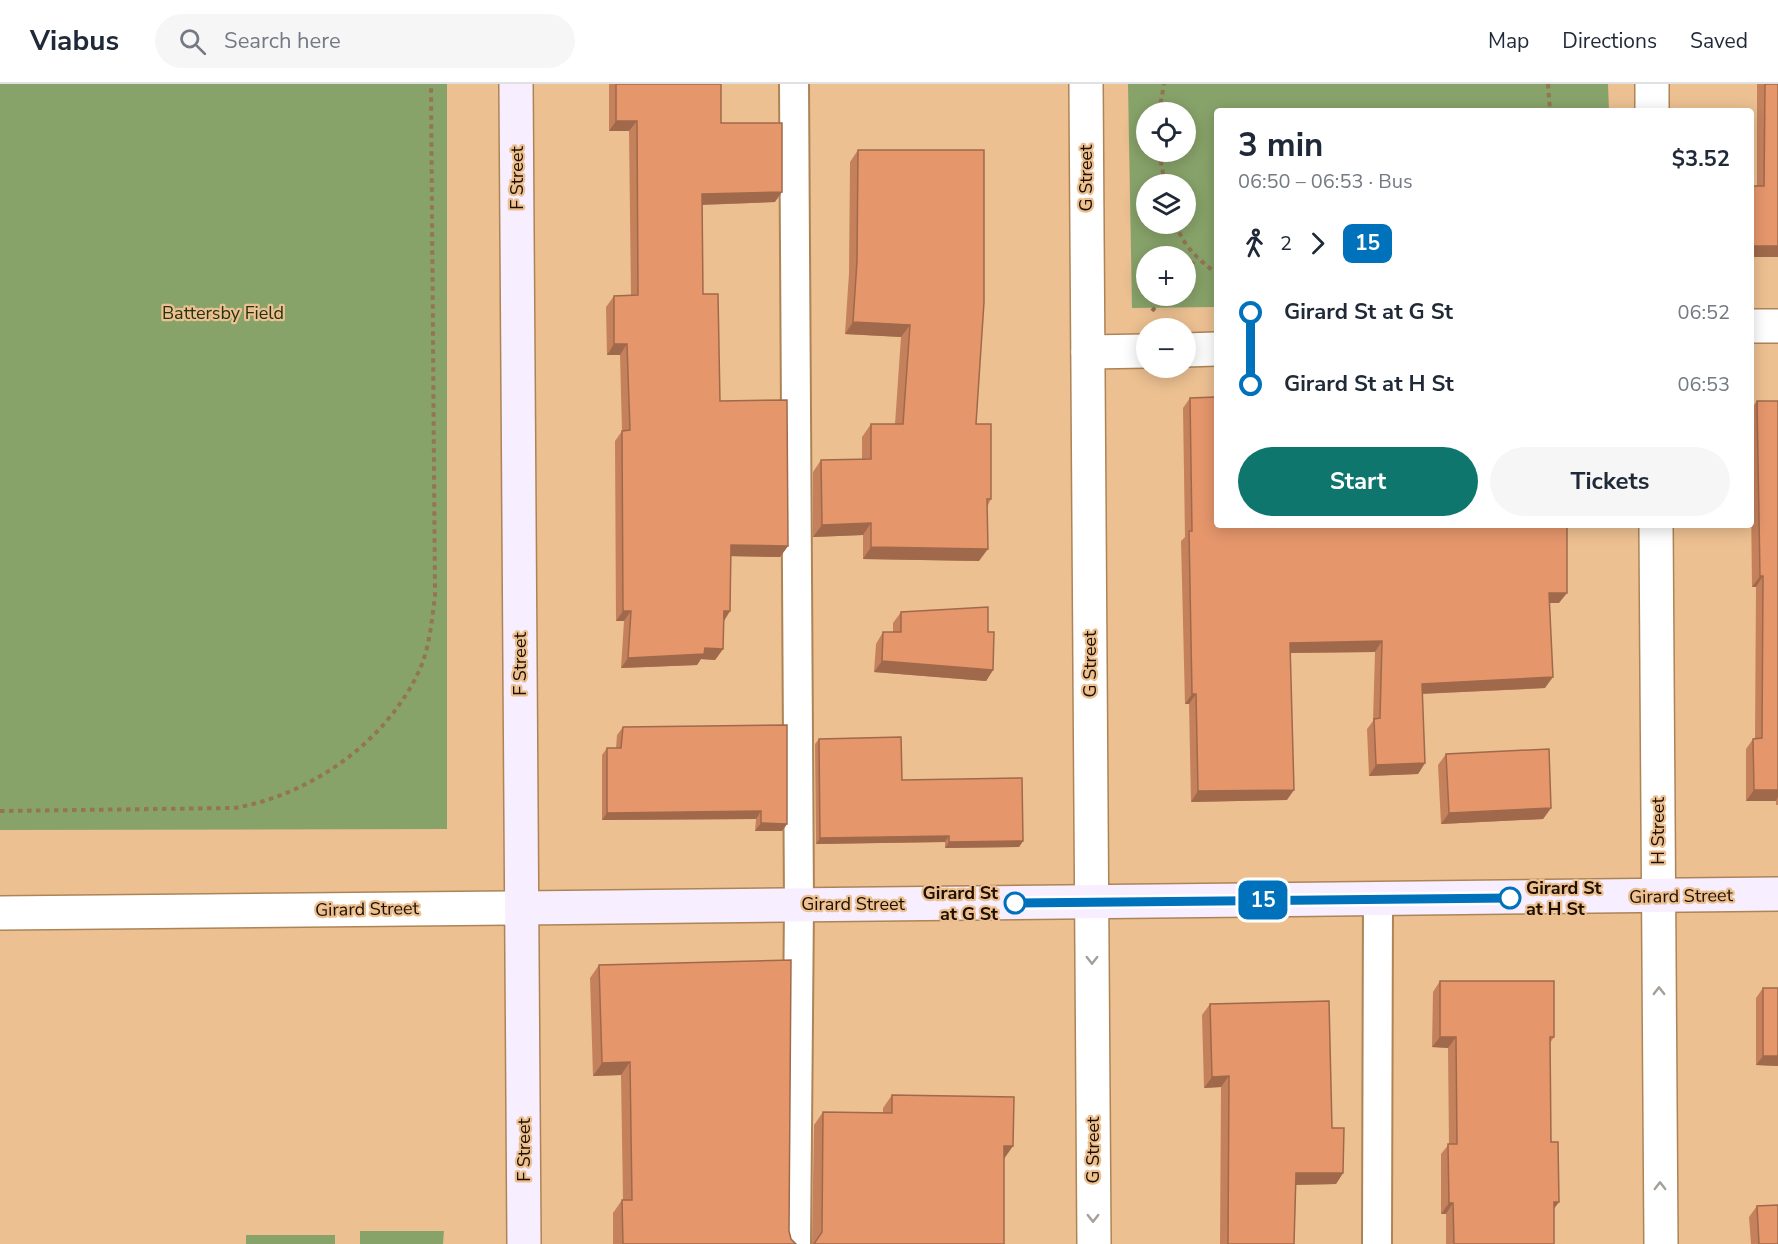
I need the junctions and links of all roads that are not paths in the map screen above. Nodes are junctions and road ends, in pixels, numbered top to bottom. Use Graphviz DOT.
graph roads {
  1 [pos="516,84"];
  2 [pos="794,84"];
  3 [pos="1086,84"];
  4 [pos="1652,84"];
  5 [pos="1652,108"];
  6 [pos="1754,326"];
  7 [pos="1778,326"];
  8 [pos="1196,350"];
  9 [pos="1214,350"];
  10 [pos="1088,351"];
  11 [pos="1136,351"];
  12 [pos="1656,528"];
  13 [pos="1778,894"];
  14 [pos="1658,896"];
  15 [pos="1378,899"];
  16 [pos="1092,902"];
  17 [pos="799,904"];
  18 [pos="522,908"];
  19 [pos="0,913"];
  20 [pos="524,1244"];
  21 [pos="796,1244"];
  22 [pos="1094,1244"];
  23 [pos="1377,1244"];
  24 [pos="1661,1244"];
  1 -- 18 [label="street, F Street"];
  2 -- 17 [label="lane"];
  3 -- 10 [label="street, G Street"];
  4 -- 5 [label="street"];
  6 -- 7 [label="street"];
  8 -- 9 [label="street"];
  10 -- 11 [label="street"];
  10 -- 16 [label="street, G Street"];
  12 -- 14 [label="street, H Street"];
  13 -- 14 [label="street, Girard Street"];
  14 -- 15 [label="street, Girard Street"];
  24 -- 14 [label="street, H Street, one-way"];
  15 -- 16 [label="street, Girard Street"];
  15 -- 23 [label="lane"];
  16 -- 17 [label="street, Girard Street"];
  16 -- 22 [label="street, G Street, one-way"];
  17 -- 18 [label="street, Girard Street"];
  17 -- 21 [label="lane"];
  18 -- 19 [label="street, Girard Street"];
  18 -- 20 [label="street, F Street"];
}
